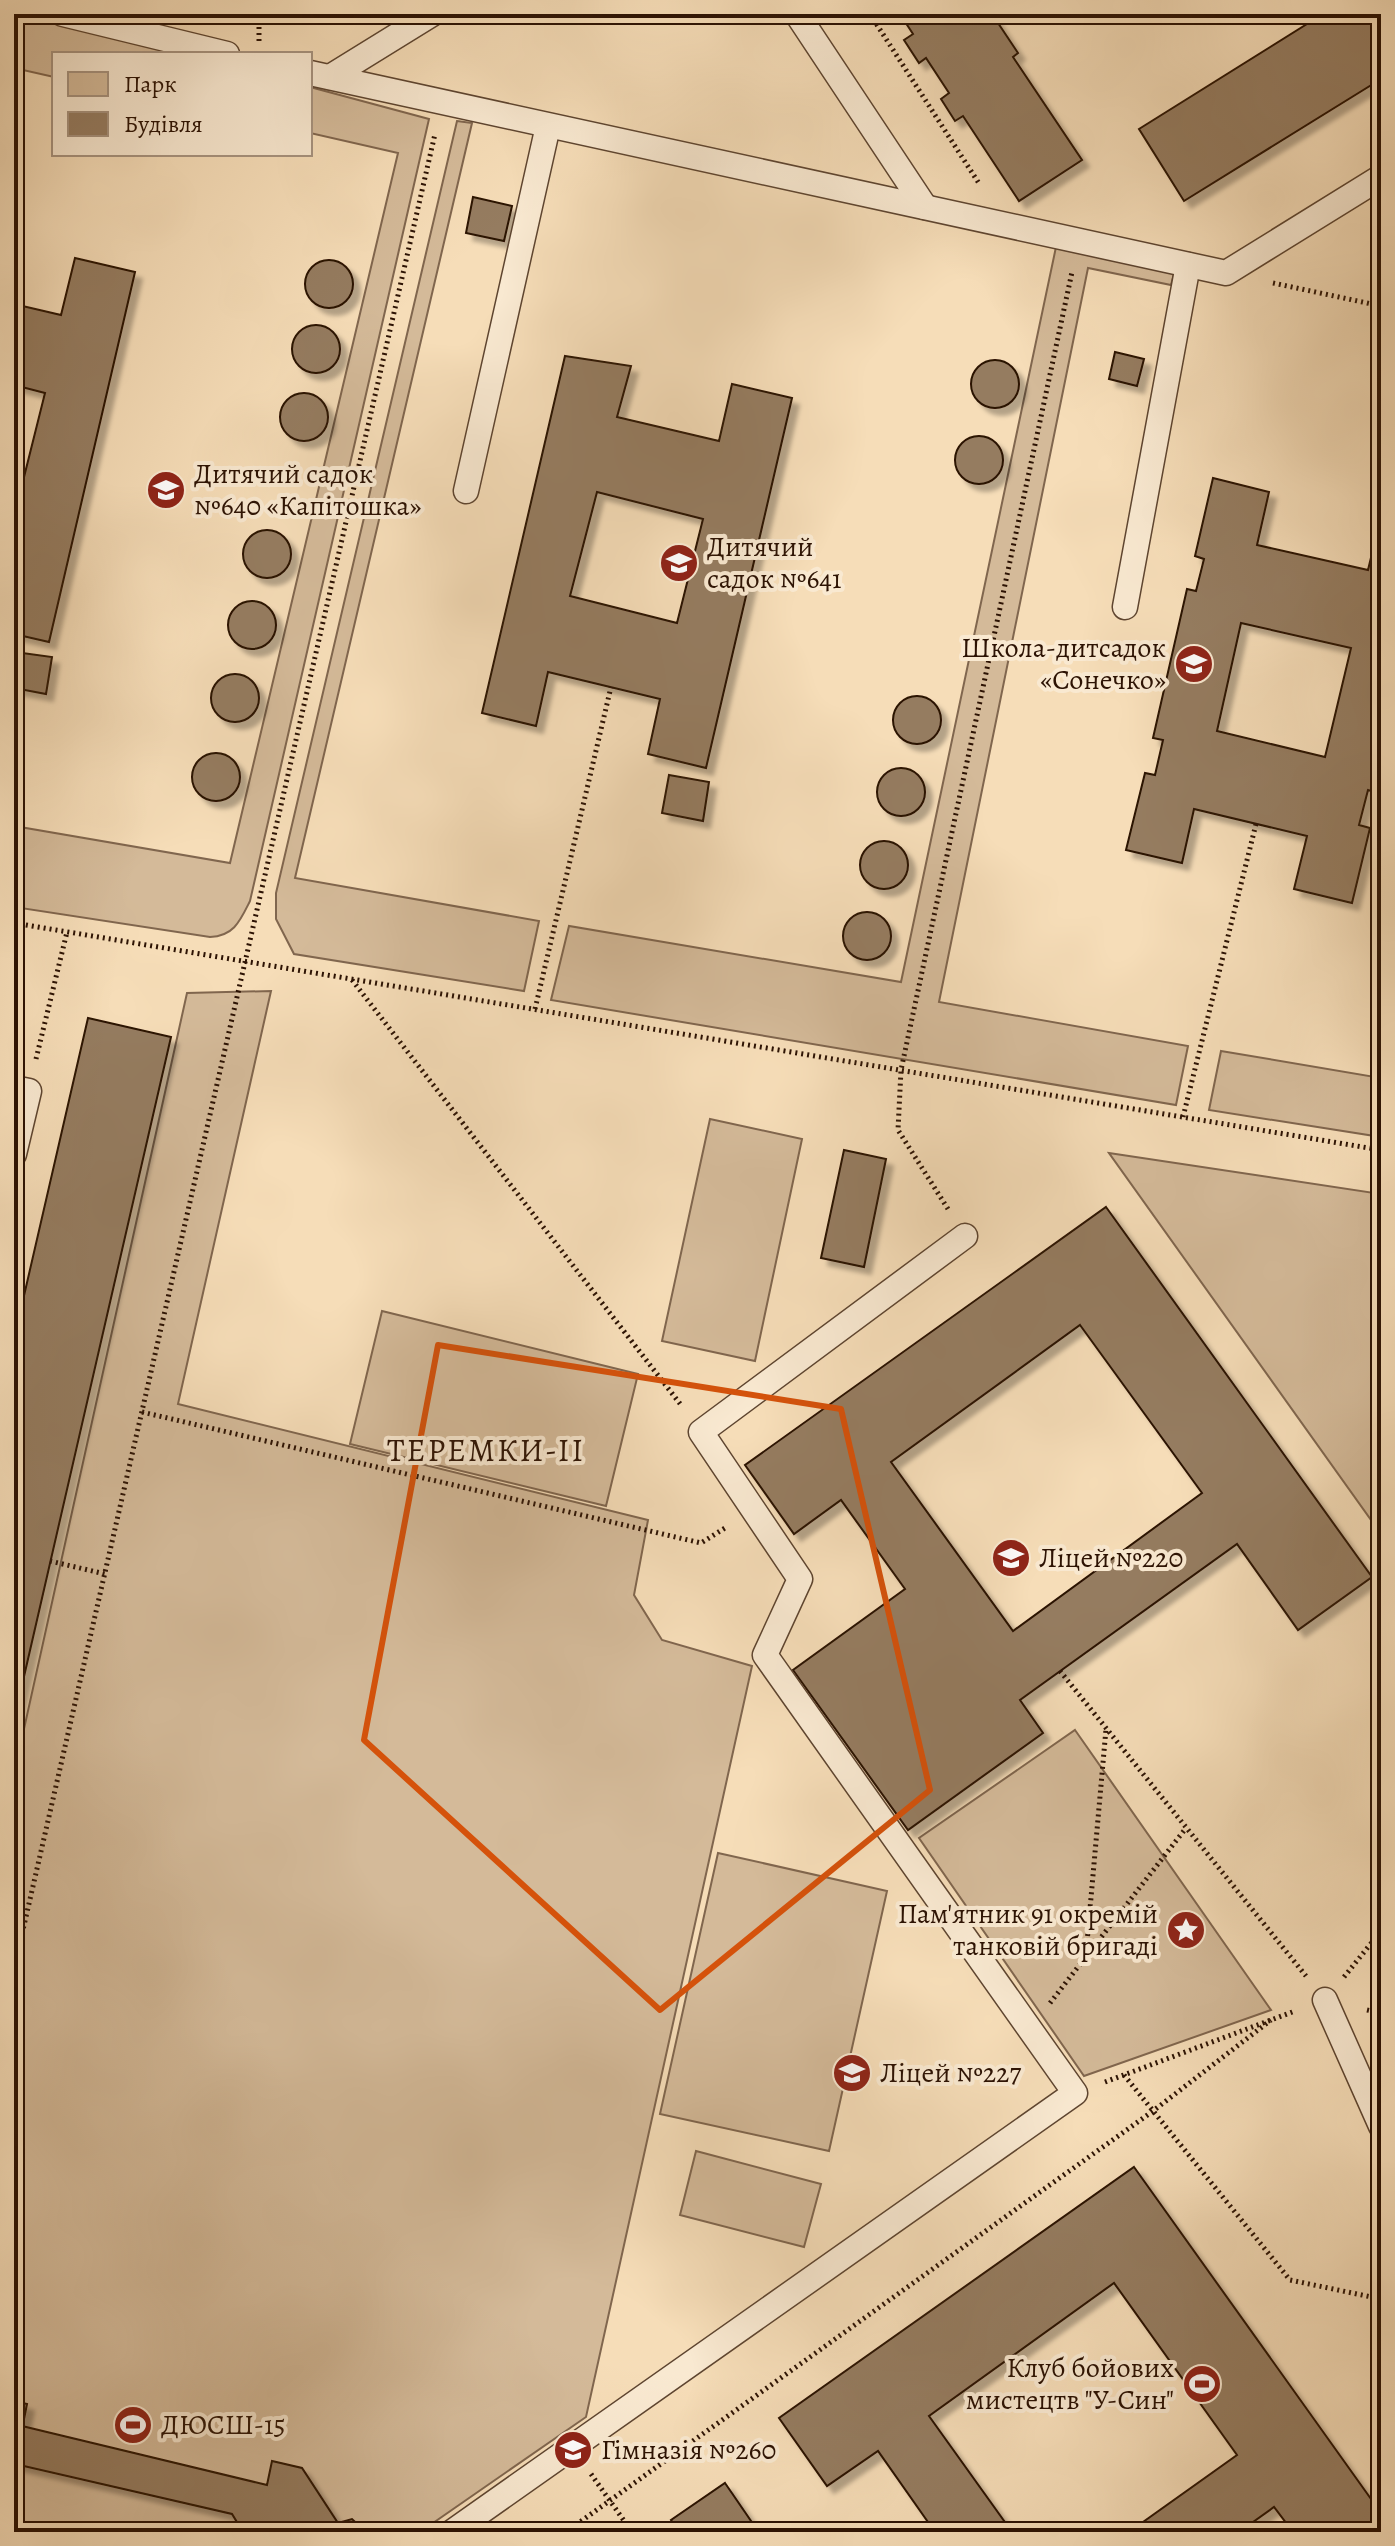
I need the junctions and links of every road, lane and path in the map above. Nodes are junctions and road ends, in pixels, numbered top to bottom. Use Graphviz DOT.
graph roads {
  1 [pos="63,14"];
  2 [pos="259,14"];
  3 [pos="432,14"];
  4 [pos="797,14"];
  5 [pos="870,14"];
  6 [pos="219,52"];
  7 [pos="259,52"];
  8 [pos="320,75"];
  9 [pos="442,104"];
  10 [pos="548,126"];
  11 [pos="1381,177"];
  12 [pos="925,207"];
  13 [pos="1005,223"];
  14 [pos="1079,240"];
  15 [pos="1188,265"];
  16 [pos="1226,273"];
  17 [pos="1381,306"];
  18 [pos="466,491"];
  19 [pos="1125,607"];
  20 [pos="611,687"];
  21 [pos="1256,824"];
  22 [pos="14,923"];
  23 [pos="67,932"];
  24 [pos="245,961"];
  25 [pos="351,979"];
  26 [pos="535,1009"];
  27 [pos="901,1070"];
  28 [pos="21,1089"];
  29 [pos="1183,1117"];
  30 [pos="1381,1150"];
  31 [pos="14,1154"];
  32 [pos="965,1236"];
  33 [pos="142,1412"];
  34 [pos="701,1432"];
  35 [pos="753,1509"];
  36 [pos="50,1561"];
  37 [pos="105,1574"];
  38 [pos="1060,1671"];
  39 [pos="1106,1728"];
  40 [pos="1186,1828"];
  41 [pos="1381,1931"];
  42 [pos="1086,1957"];
  43 [pos="14,1969"];
  44 [pos="1325,2000"];
  45 [pos="1271,2020"];
  46 [pos="1029,2029"];
  47 [pos="1124,2075"];
  48 [pos="1075,2093"];
  49 [pos="1153,2111"];
  50 [pos="1381,2126"];
  51 [pos="1381,2299"];
  52 [pos="574,2447"];
  53 [pos="610,2502"];
  54 [pos="452,2532"];
  55 [pos="566,2532"];
  56 [pos="632,2532"];
  1 -- 6 [label="lane"];
  2 -- 7 [label="path"];
  3 -- 8 [label="lane"];
  4 -- 12 [label="lane"];
  5 -- 13 [label="path"];
  8 -- 9 [label="lane"];
  9 -- 10 [label="lane"];
  9 -- 24 [label="path"];
  10 -- 12 [label="lane"];
  10 -- 18 [label="lane"];
  11 -- 16 [label="lane"];
  12 -- 13 [label="lane"];
  13 -- 14 [label="lane"];
  14 -- 15 [label="lane"];
  14 -- 27 [label="path"];
  15 -- 16 [label="lane"];
  15 -- 19 [label="lane"];
  16 -- 17 [label="path"];
  20 -- 26 [label="path"];
  21 -- 29 [label="path"];
  22 -- 23 [label="path"];
  23 -- 24 [label="path"];
  23 -- 28 [label="path"];
  24 -- 25 [label="path"];
  24 -- 33 [label="path"];
  25 -- 26 [label="path"];
  25 -- 34 [label="path"];
  26 -- 27 [label="path"];
  27 -- 29 [label="path"];
  27 -- 32 [label="path"];
  28 -- 31 [label="lane"];
  29 -- 30 [label="path"];
  32 -- 34 [label="lane"];
  33 -- 35 [label="path"];
  33 -- 37 [label="path"];
  34 -- 35 [label="lane"];
  35 -- 46 [label="lane"];
  36 -- 37 [label="path"];
  37 -- 43 [label="path"];
  38 -- 39 [label="path"];
  39 -- 40 [label="path"];
  39 -- 42 [label="path"];
  40 -- 42 [label="path"];
  40 -- 44 [label="path"];
  41 -- 44 [label="path"];
  42 -- 46 [label="path"];
  44 -- 45 [label="path"];
  44 -- 50 [label="lane"];
  45 -- 47 [label="path"];
  45 -- 49 [label="path"];
  46 -- 48 [label="lane"];
  47 -- 48 [label="path"];
  47 -- 49 [label="path"];
  48 -- 52 [label="lane"];
  49 -- 51 [label="path"];
  49 -- 53 [label="path"];
  52 -- 53 [label="path"];
  52 -- 54 [label="lane"];
  53 -- 55 [label="path"];
  53 -- 56 [label="path"];
}
